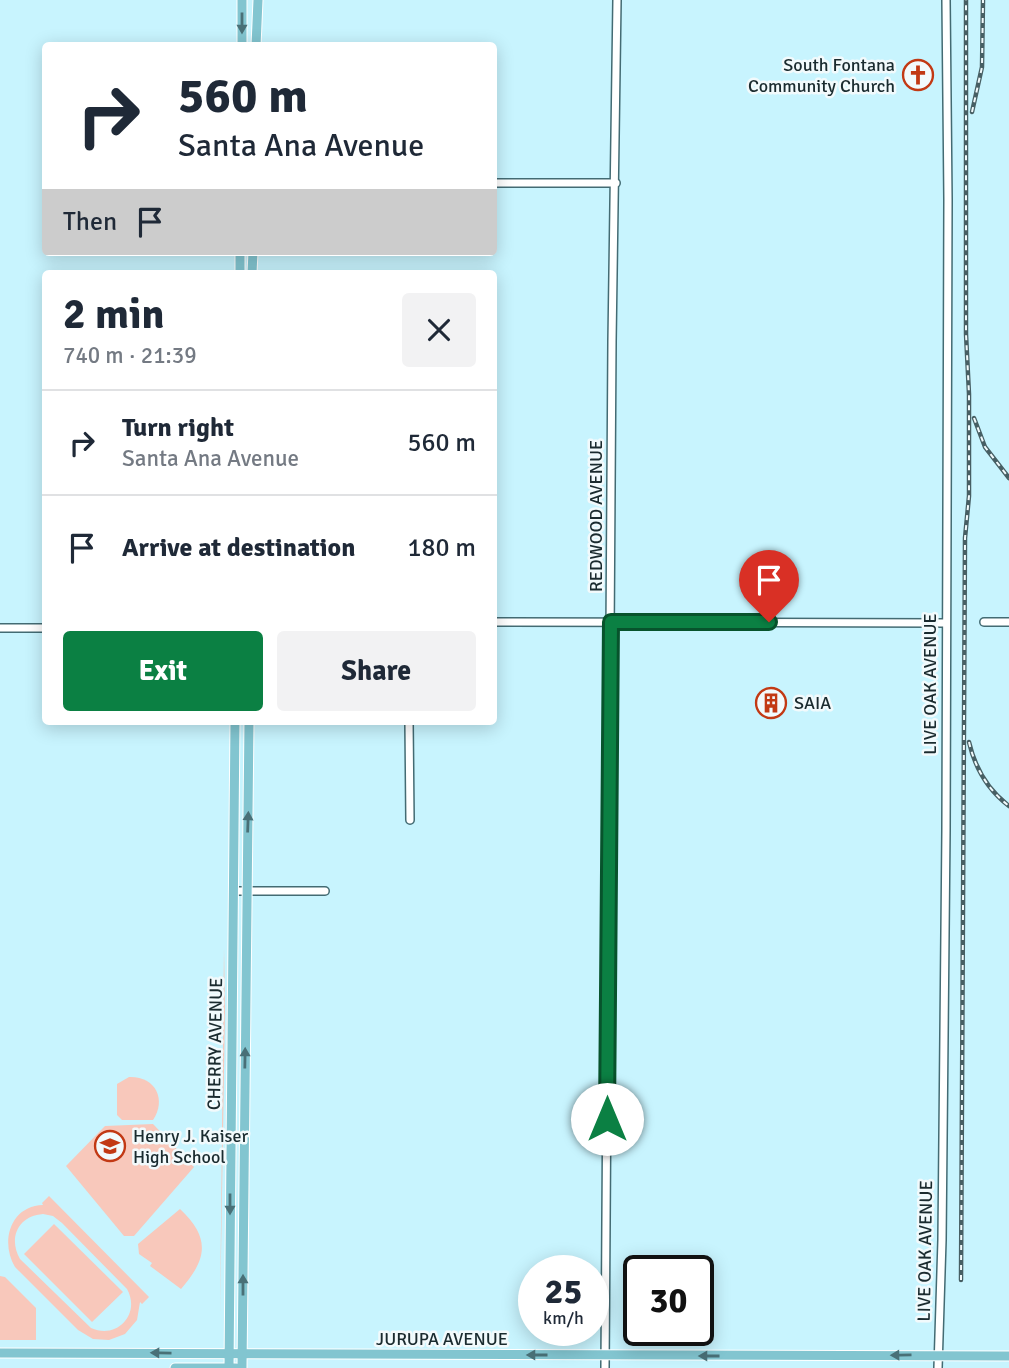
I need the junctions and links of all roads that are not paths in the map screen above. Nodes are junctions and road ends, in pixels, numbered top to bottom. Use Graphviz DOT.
graph roads {
  1 [pos="242,0"];
  2 [pos="258,0"];
  3 [pos="617,0"];
  4 [pos="946,0"];
  5 [pos="242,42"];
  6 [pos="256,42"];
  7 [pos="497,183"];
  8 [pos="616,183"];
  9 [pos="497,622"];
  10 [pos="611,622"];
  11 [pos="945,622"];
  12 [pos="984,622"];
  13 [pos="1009,622"];
  14 [pos="0,628"];
  15 [pos="42,628"];
  16 [pos="235,725"];
  17 [pos="249,725"];
  18 [pos="410,725"];
  19 [pos="410,820"];
  20 [pos="235,891"];
  21 [pos="247,891"];
  22 [pos="325,891"];
  23 [pos="0,1353"];
  24 [pos="229,1354"];
  25 [pos="242,1354"];
  26 [pos="605,1355"];
  27 [pos="938,1356"];
  28 [pos="1009,1356"];
  29 [pos="175,1368"];
  30 [pos="229,1368"];
  31 [pos="236,1368"];
  32 [pos="242,1368"];
  33 [pos="605,1368"];
  34 [pos="938,1368"];
  1 -- 5 [label="main road, one-way"];
  2 -- 6 [label="main road"];
  3 -- 8 [label="street, REDWOOD AVENUE"];
  4 -- 11 [label="street, LIVE OAK AVENUE"];
  7 -- 8 [label="street"];
  8 -- 10 [label="street, REDWOOD AVENUE"];
  9 -- 10 [label="street"];
  10 -- 11 [label="street"];
  10 -- 26 [label="street, REDWOOD AVENUE"];
  11 -- 27 [label="street, LIVE OAK AVENUE"];
  12 -- 13 [label="street"];
  14 -- 15 [label="street"];
  16 -- 20 [label="main road, CHERRY AVENUE"];
  21 -- 17 [label="main road, CHERRY AVENUE, one-way"];
  18 -- 19 [label="street"];
  20 -- 21 [label="street"];
  20 -- 24 [label="main road, CHERRY AVENUE, one-way"];
  21 -- 22 [label="street"];
  25 -- 21 [label="main road, CHERRY AVENUE, one-way"];
  24 -- 23 [label="main road, JURUPA AVENUE, one-way"];
  24 -- 25 [label="main road, JURUPA AVENUE"];
  24 -- 30 [label="main road, CHERRY AVENUE"];
  26 -- 25 [label="main road, JURUPA AVENUE, one-way"];
  25 -- 32 [label="main road, CHERRY AVENUE"];
  27 -- 26 [label="main road, JURUPA AVENUE, one-way"];
  26 -- 33 [label="street, REDWOOD AVENUE"];
  27 -- 28 [label="main road, JURUPA AVENUE"];
  27 -- 34 [label="street, LIVE OAK AVENUE"];
  29 -- 30 [label="main road"];
  30 -- 31 [label="main road"];
}
